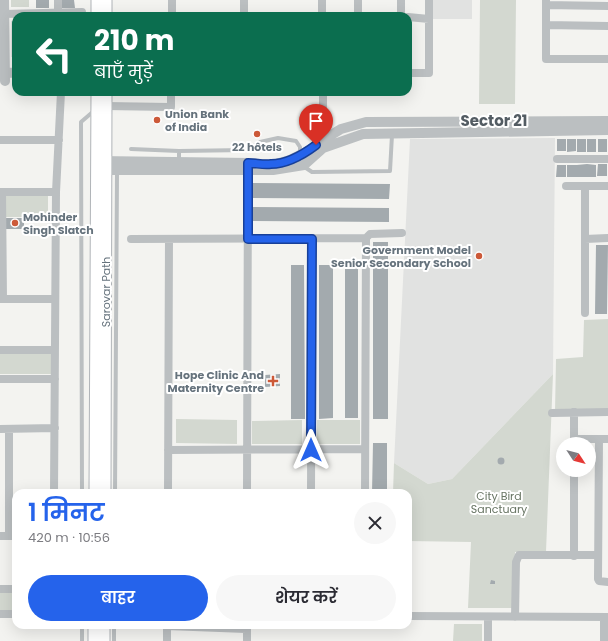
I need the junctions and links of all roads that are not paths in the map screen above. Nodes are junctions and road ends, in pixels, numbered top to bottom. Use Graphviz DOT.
graph roads {
  1 [pos="4,0"];
  2 [pos="58,0"];
  3 [pos="97,0"];
  4 [pos="106,0"];
  5 [pos="172,0"];
  6 [pos="244,0"];
  7 [pos="322,0"];
  8 [pos="358,0"];
  9 [pos="401,0"];
  10 [pos="429,0"];
  11 [pos="546,3"];
  12 [pos="607,4"];
  13 [pos="58,12"];
  14 [pos="97,12"];
  15 [pos="106,12"];
  16 [pos="172,12"];
  17 [pos="244,12"];
  18 [pos="322,12"];
  19 [pos="358,12"];
  20 [pos="401,12"];
  21 [pos="4,14"];
  22 [pos="12,14"];
  23 [pos="412,17"];
  24 [pos="429,19"];
  25 [pos="546,24"];
  26 [pos="608,26"];
  27 [pos="2,28"];
  28 [pos="608,58"];
  29 [pos="412,73"];
  30 [pos="3,77"];
  31 [pos="61,96"];
  32 [pos="97,96"];
  33 [pos="105,96"];
  34 [pos="171,96"];
  35 [pos="323,96"];
  36 [pos="101,107"];
  37 [pos="608,121"];
  38 [pos="608,130"];
  39 [pos="392,135"];
  40 [pos="0,140"];
  41 [pos="59,140"];
  42 [pos="323,144"];
  43 [pos="106,145"];
  44 [pos="131,149"];
  45 [pos="179,151"];
  46 [pos="300,155"];
  47 [pos="557,159"];
  48 [pos="608,159"];
  49 [pos="304,165"];
  50 [pos="101,166"];
  51 [pos="178,167"];
  52 [pos="248,167"];
  53 [pos="122,168"];
  54 [pos="566,186"];
  55 [pos="585,186"];
  56 [pos="608,186"];
  57 [pos="106,191"];
  58 [pos="1,192"];
  59 [pos="56,192"];
  60 [pos="402,233"];
  61 [pos="366,238"];
  62 [pos="608,238"];
  63 [pos="131,239"];
  64 [pos="169,239"];
  65 [pos="248,239"];
  66 [pos="312,239"];
  67 [pos="585,239"];
  68 [pos="2,299"];
  69 [pos="55,299"];
  70 [pos="585,313"];
  71 [pos="0,350"];
  72 [pos="55,350"];
  73 [pos="0,379"];
  74 [pos="55,379"];
  75 [pos="552,412"];
  76 [pos="574,412"];
  77 [pos="608,412"];
  78 [pos="55,428"];
  79 [pos="0,429"];
  80 [pos="9,429"];
  81 [pos="574,437"];
  82 [pos="596,439"];
  83 [pos="599,439"];
  84 [pos="608,439"];
  85 [pos="365,449"];
  86 [pos="168,450"];
  87 [pos="247,450"];
  88 [pos="311,450"];
  89 [pos="574,477"];
  90 [pos="54,489"];
  91 [pos="82,489"];
  92 [pos="94,489"];
  93 [pos="105,489"];
  94 [pos="115,489"];
  95 [pos="168,489"];
  96 [pos="247,489"];
  97 [pos="311,489"];
  98 [pos="365,489"];
  99 [pos="0,536"];
  100 [pos="12,536"];
  101 [pos="598,555"];
  102 [pos="574,556"];
  103 [pos="608,582"];
  104 [pos="0,589"];
  105 [pos="12,589"];
  106 [pos="0,614"];
  107 [pos="12,614"];
  108 [pos="412,616"];
  109 [pos="606,616"];
  110 [pos="488,617"];
  111 [pos="515,617"];
  112 [pos="82,629"];
  113 [pos="94,629"];
  114 [pos="104,629"];
  115 [pos="114,629"];
  116 [pos="167,629"];
  117 [pos="247,629"];
  118 [pos="82,641"];
  119 [pos="94,641"];
  120 [pos="104,641"];
  121 [pos="114,641"];
  122 [pos="167,641"];
  123 [pos="246,641"];
  124 [pos="488,641"];
  125 [pos="604,641"];
  1 -- 21 [label="street"];
  2 -- 13 [label="street"];
  3 -- 14 [label="main road"];
  4 -- 15 [label="main road"];
  5 -- 16 [label="street"];
  6 -- 17 [label="street"];
  7 -- 18 [label="street"];
  8 -- 19 [label="street"];
  9 -- 20 [label="street"];
  10 -- 24 [label="street"];
  11 -- 12 [label="street"];
  11 -- 25 [label="street"];
  21 -- 22 [label="street"];
  21 -- 27 [label="street"];
  23 -- 24 [label="street"];
  24 -- 29 [label="street"];
  25 -- 26 [label="street"];
  25 -- 28 [label="street"];
  27 -- 30 [label="street"];
  31 -- 41 [label="street"];
  32 -- 36 [label="main road, Sarovar Path"];
  33 -- 36 [label="main road, Sarovar Path"];
  34 -- 36 [label="street"];
  35 -- 42 [label="street"];
  36 -- 43 [label="main road, Sarovar Path"];
  36 -- 50 [label="main road, Sarovar Path"];
  36 -- 91 [label="lane"];
  37 -- 42 [label="street"];
  38 -- 39 [label="street"];
  39 -- 42 [label="street"];
  39 -- 49 [label="lane"];
  40 -- 41 [label="street"];
  41 -- 59 [label="street"];
  42 -- 46 [label="street"];
  42 -- 49 [label="street"];
  43 -- 50 [label="main road, Sarovar Path"];
  43 -- 53 [label="street"];
  44 -- 45 [label="lane"];
  45 -- 46 [label="lane"];
  45 -- 51 [label="lane"];
  46 -- 49 [label="lane"];
  46 -- 52 [label="street"];
  47 -- 48 [label="street"];
  49 -- 52 [label="street"];
  50 -- 53 [label="street"];
  50 -- 57 [label="main road, Sarovar Path"];
  50 -- 92 [label="main road, Sarovar Path"];
  51 -- 52 [label="street"];
  51 -- 53 [label="street"];
  52 -- 65 [label="street"];
  53 -- 57 [label="street"];
  53 -- 94 [label="lane"];
  54 -- 55 [label="street"];
  55 -- 56 [label="street"];
  55 -- 67 [label="street"];
  57 -- 93 [label="main road, Sarovar Path"];
  58 -- 59 [label="street"];
  58 -- 68 [label="street"];
  59 -- 69 [label="street"];
  60 -- 61 [label="street"];
  61 -- 66 [label="street"];
  61 -- 85 [label="street"];
  62 -- 67 [label="street"];
  63 -- 64 [label="street"];
  64 -- 65 [label="street"];
  64 -- 86 [label="street"];
  65 -- 66 [label="street"];
  65 -- 87 [label="street"];
  66 -- 88 [label="street"];
  67 -- 70 [label="street"];
  68 -- 69 [label="street"];
  69 -- 72 [label="street"];
  71 -- 72 [label="street"];
  72 -- 74 [label="street"];
  73 -- 74 [label="street"];
  74 -- 78 [label="street"];
  75 -- 76 [label="street"];
  76 -- 77 [label="street"];
  76 -- 81 [label="street"];
  78 -- 80 [label="street"];
  78 -- 90 [label="street"];
  79 -- 80 [label="street"];
  80 -- 100 [label="street"];
  82 -- 83 [label="street"];
  83 -- 84 [label="street"];
  83 -- 101 [label="street"];
  85 -- 88 [label="street"];
  85 -- 98 [label="street"];
  86 -- 87 [label="street"];
  86 -- 95 [label="street"];
  87 -- 88 [label="street"];
  87 -- 96 [label="street"];
  88 -- 97 [label="street"];
  89 -- 102 [label="street"];
  99 -- 100 [label="street"];
  101 -- 102 [label="street"];
  101 -- 103 [label="street"];
  102 -- 111 [label="street"];
  104 -- 105 [label="street"];
  106 -- 107 [label="street"];
  108 -- 110 [label="street"];
  109 -- 111 [label="street"];
  109 -- 125 [label="street"];
  110 -- 111 [label="street"];
  110 -- 124 [label="street"];
  112 -- 118 [label="lane"];
  113 -- 119 [label="main road"];
  114 -- 120 [label="main road"];
  115 -- 121 [label="lane"];
  116 -- 122 [label="street"];
  117 -- 123 [label="street"];
}
